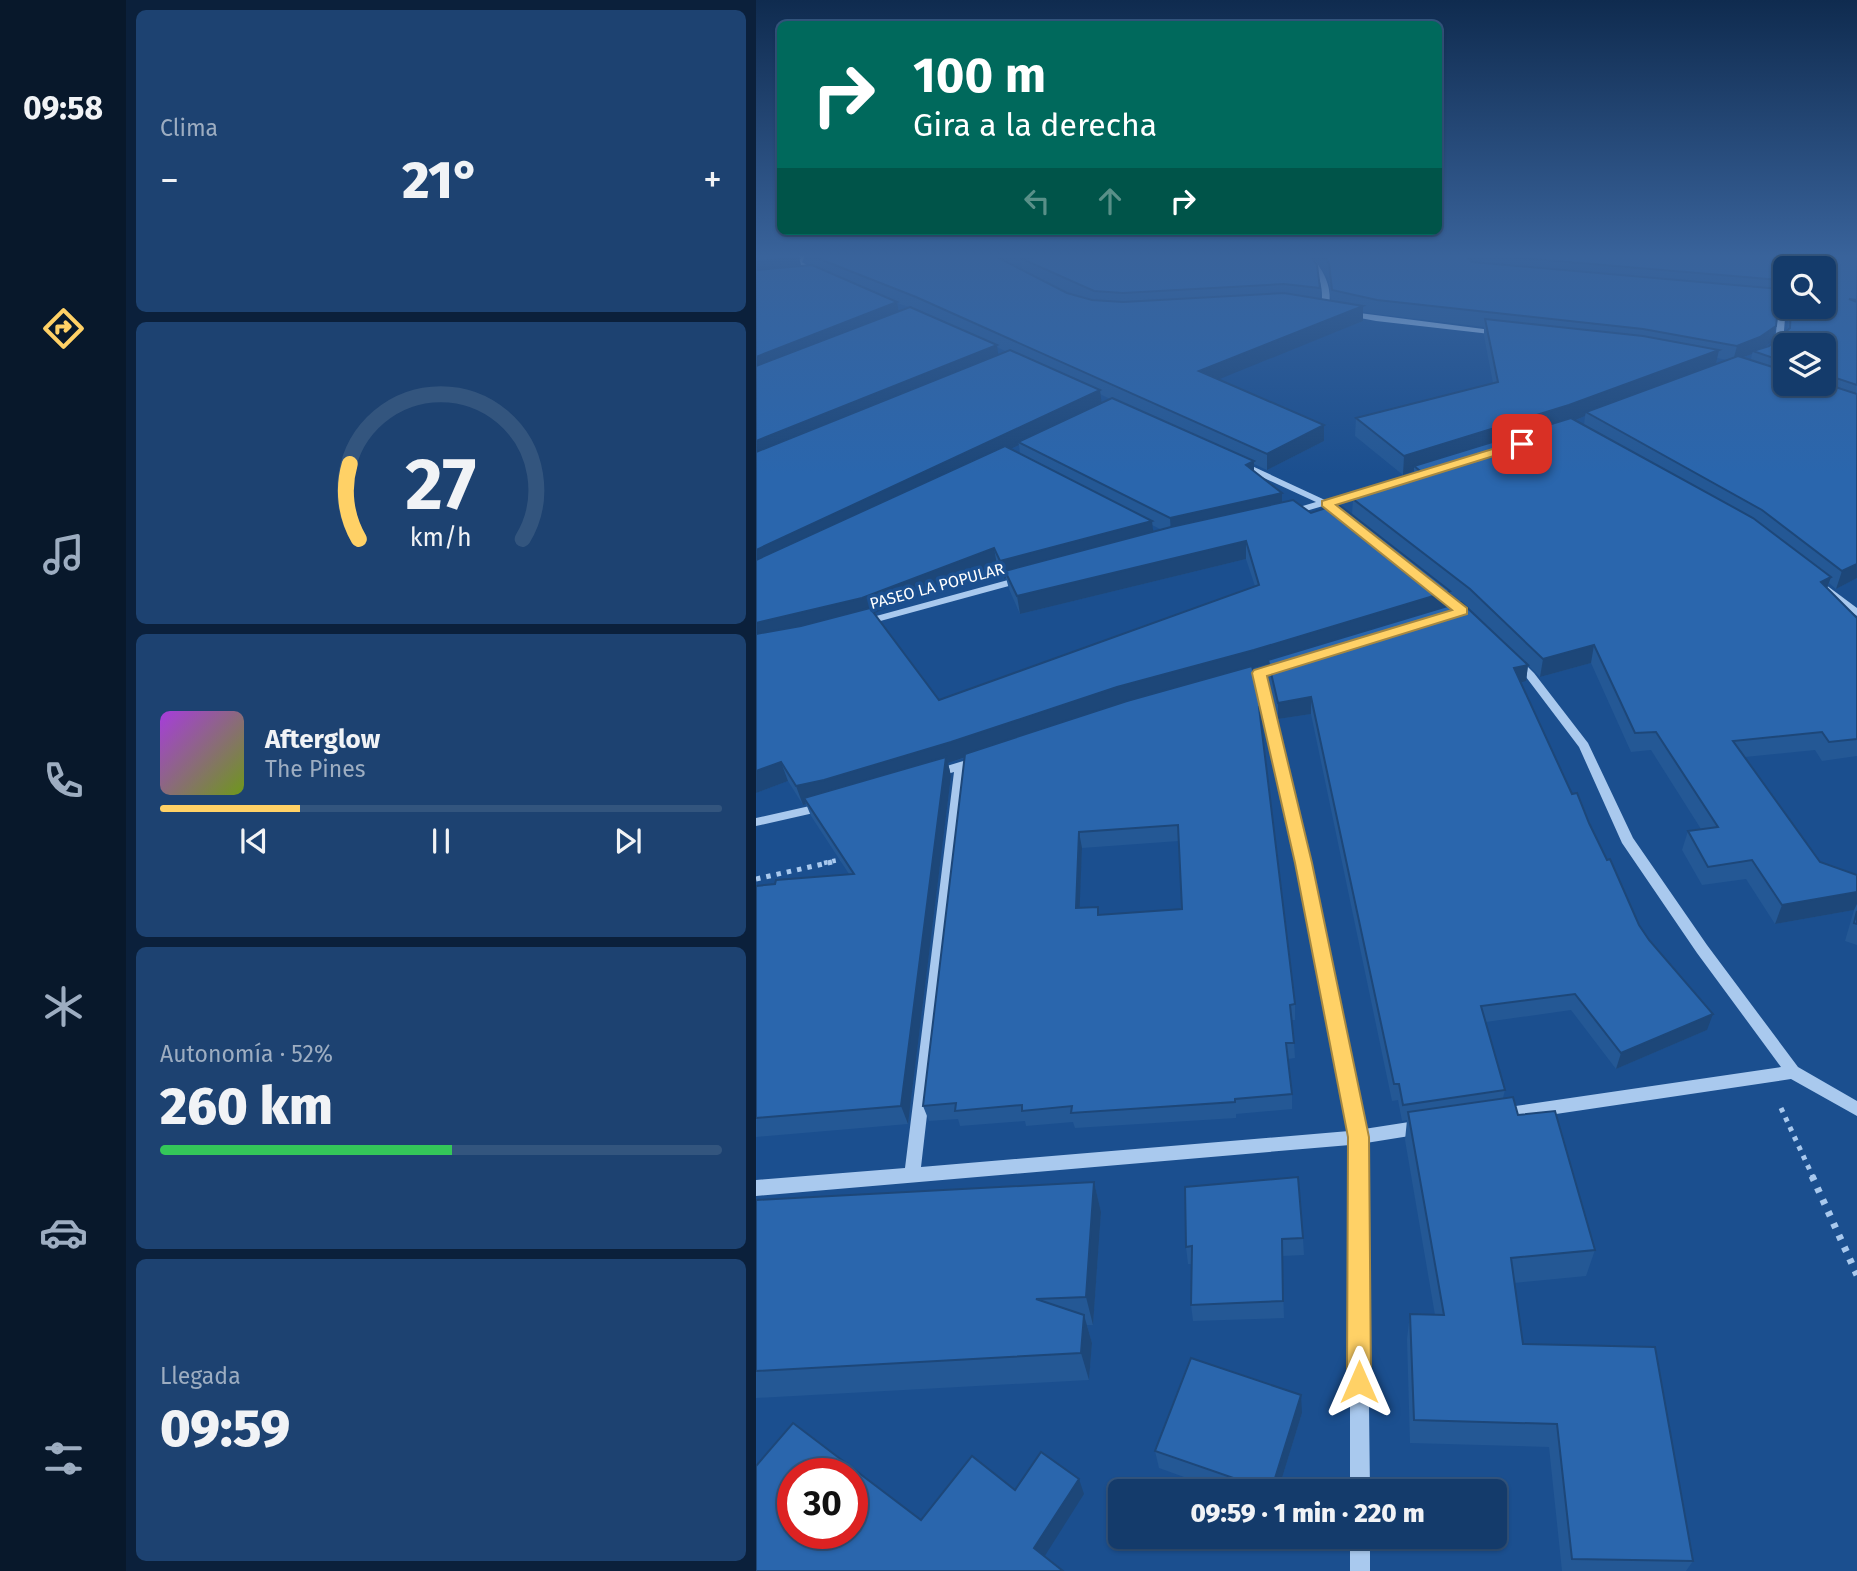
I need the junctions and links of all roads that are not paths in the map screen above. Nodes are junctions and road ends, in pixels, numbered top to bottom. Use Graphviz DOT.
graph roads {
  1 [pos="1454,328"];
  2 [pos="1780,328"];
  3 [pos="1502,334"];
  4 [pos="1760,357"];
  5 [pos="1227,458"];
  6 [pos="1442,468"];
  7 [pos="1327,504"];
  8 [pos="1275,516"];
  9 [pos="1358,528"];
  10 [pos="1039,575"];
  11 [pos="1815,580"];
  12 [pos="1857,613"];
  13 [pos="855,624"];
  14 [pos="1510,655"];
  15 [pos="1258,673"];
  16 [pos="986,758"];
  17 [pos="961,766"];
  18 [pos="923,778"];
  19 [pos="832,805"];
  20 [pos="756,822"];
  21 [pos="1793,1072"];
  22 [pos="1857,1109"];
  23 [pos="1491,1117"];
  24 [pos="1438,1125"];
  25 [pos="1358,1137"];
  26 [pos="912,1174"];
  27 [pos="756,1188"];
  28 [pos="1360,1479"];
  29 [pos="1360,1549"];
  30 [pos="1360,1571"];
  1 -- 3 [label="street"];
  2 -- 4 [label="street"];
  5 -- 7 [label="street"];
  6 -- 7 [label="street"];
  7 -- 8 [label="street"];
  7 -- 9 [label="street"];
  10 -- 13 [label="street, PASEO LA POPULAR"];
  11 -- 12 [label="street"];
  14 -- 21 [label="street"];
  15 -- 25 [label="street"];
  16 -- 17 [label="street"];
  17 -- 18 [label="street"];
  17 -- 26 [label="street"];
  19 -- 20 [label="street"];
  21 -- 22 [label="street"];
  21 -- 23 [label="street"];
  24 -- 25 [label="street"];
  25 -- 26 [label="street"];
  25 -- 28 [label="street"];
  26 -- 27 [label="street"];
  29 -- 30 [label="street"];
}
